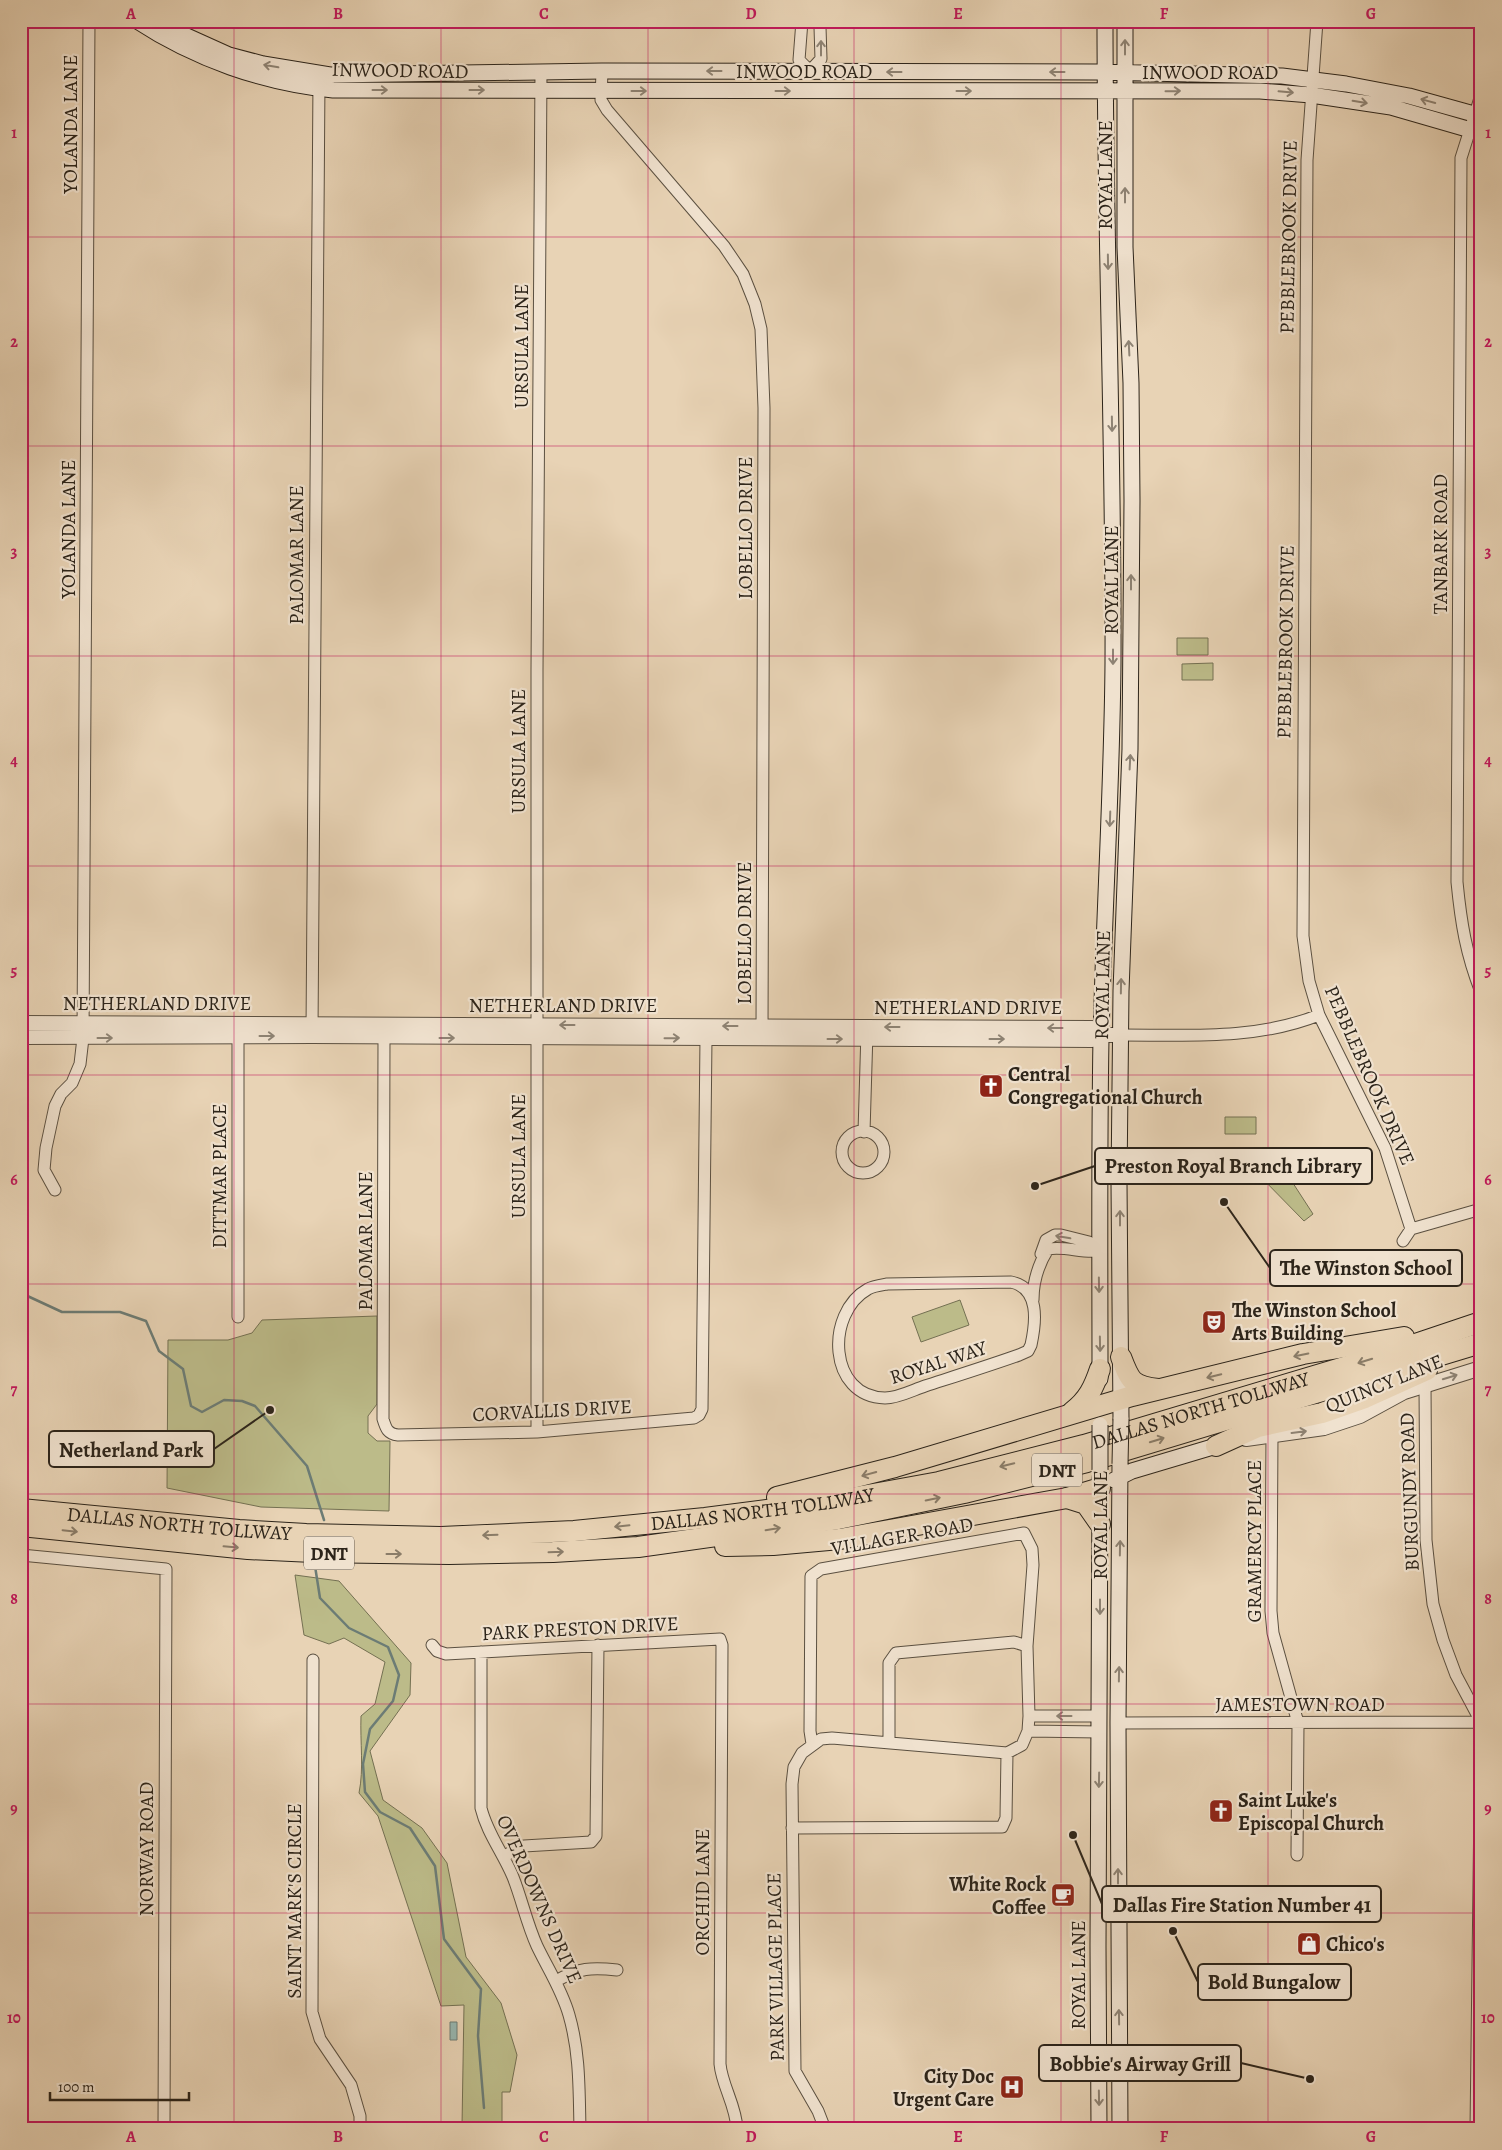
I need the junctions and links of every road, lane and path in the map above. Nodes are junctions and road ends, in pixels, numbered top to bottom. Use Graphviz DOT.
graph roads {
  1 [pos="89,21"];
  2 [pos="137,21"];
  3 [pos="160,21"];
  4 [pos="802,21"];
  5 [pos="818,21"];
  6 [pos="1105,21"];
  7 [pos="1125,21"];
  8 [pos="1318,21"];
  9 [pos="200,49"];
  10 [pos="541,71"];
  11 [pos="602,71"];
  12 [pos="810,71"];
  13 [pos="1105,72"];
  14 [pos="1124,73"];
  15 [pos="1313,79"];
  16 [pos="318,81"];
  17 [pos="541,90"];
  18 [pos="602,91"];
  19 [pos="811,91"];
  20 [pos="1105,91"];
  21 [pos="1124,91"];
  22 [pos="1312,95"];
  23 [pos="1481,95"];
  24 [pos="1478,115"];
  25 [pos="1475,131"];
  26 [pos="1127,313"];
  27 [pos="1108,314"];
  28 [pos="1113,614"];
  29 [pos="1131,614"];
  30 [pos="1108,855"];
  31 [pos="1126,856"];
  32 [pos="1481,992"];
  33 [pos="1320,1015"];
  34 [pos="21,1023"];
  35 [pos="83,1023"];
  36 [pos="312,1030"];
  37 [pos="423,1031"];
  38 [pos="536,1031"];
  39 [pos="649,1032"];
  40 [pos="762,1032"];
  41 [pos="867,1033"];
  42 [pos="1101,1035"];
  43 [pos="1121,1035"];
  44 [pos="238,1036"];
  45 [pos="21,1037"];
  46 [pos="384,1037"];
  47 [pos="83,1038"];
  48 [pos="706,1038"];
  49 [pos="864,1132"];
  50 [pos="1099,1141"];
  51 [pos="1120,1143"];
  52 [pos="55,1190"];
  53 [pos="1481,1209"];
  54 [pos="1411,1229"];
  55 [pos="1403,1240"];
  56 [pos="1098,1251"];
  57 [pos="1120,1252"];
  58 [pos="1033,1301"];
  59 [pos="238,1317"];
  60 [pos="1481,1322"];
  61 [pos="1460,1328"];
  62 [pos="1473,1345"];
  63 [pos="1121,1357"];
  64 [pos="1481,1368"];
  65 [pos="1100,1369"];
  66 [pos="1426,1385"];
  67 [pos="1158,1389"];
  68 [pos="1122,1399"];
  69 [pos="1100,1405"];
  70 [pos="1070,1414"];
  71 [pos="537,1432"];
  72 [pos="1272,1434"];
  73 [pos="398,1435"];
  74 [pos="1216,1446"];
  75 [pos="1120,1470"];
  76 [pos="1100,1479"];
  77 [pos="1067,1498"];
  78 [pos="21,1509"];
  79 [pos="705,1518"];
  80 [pos="1100,1524"];
  81 [pos="21,1526"];
  82 [pos="638,1547"];
  83 [pos="21,1555"];
  84 [pos="432,1645"];
  85 [pos="598,1645"];
  86 [pos="1026,1646"];
  87 [pos="482,1652"];
  88 [pos="721,1652"];
  89 [pos="313,1660"];
  90 [pos="1029,1716"];
  91 [pos="1099,1716"];
  92 [pos="1481,1722"];
  93 [pos="1118,1723"];
  94 [pos="1298,1723"];
  95 [pos="1028,1731"];
  96 [pos="1100,1732"];
  97 [pos="889,1742"];
  98 [pos="812,1744"];
  99 [pos="1007,1753"];
  100 [pos="1099,1819"];
  101 [pos="1118,1819"];
  102 [pos="792,1828"];
  103 [pos="1298,1855"];
  104 [pos="504,1856"];
  105 [pos="1098,1946"];
  106 [pos="1118,1946"];
  107 [pos="617,1970"];
  108 [pos="556,1981"];
  109 [pos="1098,1995"];
  110 [pos="1119,1995"];
  111 [pos="164,2129"];
  112 [pos="360,2129"];
  113 [pos="580,2129"];
  114 [pos="737,2129"];
  115 [pos="825,2129"];
  116 [pos="1099,2129"];
  117 [pos="1120,2129"];
  118 [pos="1476,2129"];
  1 -- 35 [label="street, YOLANDA LANE"];
  2 -- 9 [label="main road, INWOOD ROAD"];
  3 -- 9 [label="main road, INWOOD ROAD"];
  4 -- 12 [label="street"];
  12 -- 5 [label="street, one-way"];
  6 -- 13 [label="main road, ROYAL LANE"];
  14 -- 7 [label="main road, ROYAL LANE, one-way"];
  8 -- 15 [label="street, PEBBLEBROOK DRIVE"];
  9 -- 16 [label="main road, INWOOD ROAD"];
  10 -- 11 [label="main road, INWOOD ROAD"];
  10 -- 16 [label="main road, INWOOD ROAD"];
  10 -- 17 [label="street, URSULA LANE"];
  12 -- 11 [label="main road, INWOOD ROAD, one-way"];
  11 -- 18 [label="street, LOBELLO DRIVE"];
  13 -- 12 [label="main road, INWOOD ROAD, one-way"];
  12 -- 19 [label="main road"];
  13 -- 14 [label="main road, INWOOD ROAD"];
  13 -- 20 [label="main road, ROYAL LANE"];
  14 -- 15 [label="main road, INWOOD ROAD"];
  14 -- 21 [label="main road, ROYAL LANE"];
  15 -- 22 [label="street, PEBBLEBROOK DRIVE"];
  24 -- 15 [label="main road, INWOOD ROAD, one-way"];
  16 -- 17 [label="main road, INWOOD ROAD, one-way"];
  16 -- 36 [label="street, PALOMAR LANE"];
  17 -- 18 [label="main road, INWOOD ROAD"];
  17 -- 38 [label="street, URSULA LANE"];
  18 -- 19 [label="main road, INWOOD ROAD, one-way"];
  18 -- 40 [label="street, LOBELLO DRIVE"];
  19 -- 20 [label="main road, INWOOD ROAD, one-way"];
  20 -- 21 [label="main road, INWOOD ROAD"];
  20 -- 27 [label="main road, ROYAL LANE, one-way"];
  21 -- 22 [label="main road, INWOOD ROAD, one-way"];
  26 -- 21 [label="main road, ROYAL LANE, one-way"];
  22 -- 25 [label="main road, INWOOD ROAD, one-way"];
  22 -- 33 [label="street, PEBBLEBROOK DRIVE"];
  23 -- 24 [label="street, TANBARK ROAD"];
  24 -- 25 [label="street, TANBARK ROAD"];
  25 -- 32 [label="street, TANBARK ROAD"];
  26 -- 27 [label="main road"];
  29 -- 26 [label="main road, ROYAL LANE, one-way"];
  27 -- 28 [label="main road, ROYAL LANE, one-way"];
  28 -- 29 [label="main road"];
  28 -- 30 [label="main road, ROYAL LANE, one-way"];
  31 -- 29 [label="main road, ROYAL LANE, one-way"];
  30 -- 31 [label="main road"];
  30 -- 42 [label="main road, ROYAL LANE"];
  43 -- 31 [label="main road, ROYAL LANE, one-way"];
  33 -- 43 [label="street, NETHERLAND DRIVE"];
  33 -- 54 [label="street, PEBBLEBROOK DRIVE"];
  34 -- 35 [label="street, NETHERLAND DRIVE"];
  35 -- 36 [label="street, NETHERLAND DRIVE"];
  35 -- 47 [label="street, YOLANDA LANE"];
  36 -- 37 [label="street, NETHERLAND DRIVE"];
  44 -- 36 [label="street, NETHERLAND DRIVE, one-way"];
  36 -- 46 [label="street, NETHERLAND DRIVE"];
  37 -- 38 [label="street, NETHERLAND DRIVE"];
  37 -- 46 [label="street, NETHERLAND DRIVE"];
  38 -- 39 [label="street, NETHERLAND DRIVE"];
  38 -- 71 [label="street, URSULA LANE"];
  40 -- 39 [label="street, NETHERLAND DRIVE, one-way"];
  39 -- 48 [label="street, NETHERLAND DRIVE, one-way"];
  40 -- 41 [label="street, NETHERLAND DRIVE"];
  40 -- 48 [label="street, NETHERLAND DRIVE"];
  41 -- 42 [label="street, NETHERLAND DRIVE"];
  41 -- 49 [label="street"];
  42 -- 43 [label="street, NETHERLAND DRIVE"];
  42 -- 50 [label="main road, ROYAL LANE"];
  43 -- 51 [label="main road, ROYAL LANE"];
  47 -- 44 [label="street, NETHERLAND DRIVE, one-way"];
  44 -- 59 [label="street, DITTMAR PLACE"];
  45 -- 47 [label="street, NETHERLAND DRIVE"];
  46 -- 73 [label="street, PALOMAR LANE"];
  47 -- 52 [label="street, YOLANDA LANE"];
  48 -- 71 [label="street, CORVALLIS DRIVE"];
  50 -- 51 [label="main road"];
  50 -- 56 [label="main road, ROYAL LANE"];
  57 -- 51 [label="main road, ROYAL LANE, one-way"];
  53 -- 54 [label="street"];
  54 -- 55 [label="street"];
  56 -- 57 [label="main road"];
  56 -- 58 [label="street, ROYAL WAY"];
  56 -- 65 [label="main road, ROYAL LANE, one-way"];
  57 -- 63 [label="main road, ROYAL LANE"];
  58 -- 58 [label="street, ROYAL WAY"];
  60 -- 61 [label="highway, DALLAS NORTH TOLLWAY / DNT"];
  61 -- 67 [label="highway, one-way"];
  61 -- 79 [label="highway, DALLAS NORTH TOLLWAY / DNT, one-way"];
  62 -- 74 [label="highway"];
  82 -- 62 [label="highway, DALLAS NORTH TOLLWAY / DNT, one-way"];
  63 -- 67 [label="highway"];
  63 -- 68 [label="main road, ROYAL LANE"];
  66 -- 64 [label="street, QUINCY LANE, one-way"];
  65 -- 69 [label="main road, ROYAL LANE"];
  65 -- 70 [label="highway"];
  72 -- 66 [label="street, QUINCY LANE, one-way"];
  66 -- 92 [label="street, BURGUNDY ROAD"];
  67 -- 68 [label="highway"];
  68 -- 69 [label="highway"];
  68 -- 75 [label="main road, ROYAL LANE, bridge"];
  69 -- 70 [label="highway"];
  69 -- 76 [label="main road, ROYAL LANE, bridge"];
  70 -- 79 [label="highway, one-way"];
  71 -- 73 [label="street, CORVALLIS DRIVE"];
  72 -- 74 [label="street, QUINCY LANE"];
  72 -- 94 [label="street, GRAMERCY PLACE"];
  74 -- 75 [label="main road, QUINCY LANE"];
  75 -- 76 [label="main road, QUINCY LANE"];
  93 -- 75 [label="main road, ROYAL LANE, one-way"];
  76 -- 77 [label="highway"];
  76 -- 80 [label="main road, ROYAL LANE"];
  77 -- 80 [label="highway"];
  77 -- 82 [label="highway"];
  79 -- 78 [label="highway, DALLAS NORTH TOLLWAY / DNT, one-way"];
  80 -- 91 [label="main road, ROYAL LANE, one-way"];
  81 -- 82 [label="highway, DALLAS NORTH TOLLWAY / DNT, one-way"];
  83 -- 111 [label="street, NORWAY ROAD"];
  84 -- 87 [label="street, PARK PRESTON DRIVE"];
  85 -- 87 [label="street, PARK PRESTON DRIVE"];
  85 -- 88 [label="street, PARK PRESTON DRIVE"];
  85 -- 104 [label="street"];
  86 -- 90 [label="street, VILLAGER ROAD"];
  86 -- 97 [label="street"];
  86 -- 98 [label="street, VILLAGER ROAD"];
  87 -- 104 [label="street, OVERDOWNS DRIVE"];
  88 -- 114 [label="street, ORCHID LANE"];
  89 -- 112 [label="street, SAINT MARK'S CIRCLE"];
  91 -- 90 [label="street, one-way"];
  90 -- 95 [label="street, VILLAGER ROAD"];
  91 -- 93 [label="main road"];
  91 -- 96 [label="main road, ROYAL LANE"];
  92 -- 94 [label="street, JAMESTOWN ROAD"];
  92 -- 118 [label="street, BURGUNDY ROAD"];
  93 -- 94 [label="street, JAMESTOWN ROAD"];
  93 -- 96 [label="main road"];
  93 -- 101 [label="main road, ROYAL LANE"];
  94 -- 103 [label="street, GRAMERCY PLACE"];
  95 -- 96 [label="street"];
  95 -- 99 [label="street"];
  96 -- 100 [label="main road, ROYAL LANE, one-way"];
  97 -- 98 [label="street"];
  97 -- 99 [label="street"];
  98 -- 102 [label="street, PARK VILLAGE PLACE"];
  99 -- 102 [label="street"];
  100 -- 101 [label="main road"];
  100 -- 105 [label="main road, ROYAL LANE"];
  106 -- 101 [label="main road, ROYAL LANE, one-way"];
  102 -- 115 [label="street, PARK VILLAGE PLACE"];
  104 -- 108 [label="street, OVERDOWNS DRIVE"];
  105 -- 106 [label="main road"];
  105 -- 109 [label="main road, ROYAL LANE"];
  106 -- 110 [label="main road, ROYAL LANE"];
  107 -- 108 [label="street"];
  108 -- 113 [label="street, OVERDOWNS DRIVE"];
  109 -- 110 [label="main road"];
  109 -- 116 [label="main road, ROYAL LANE, one-way"];
  117 -- 110 [label="main road, ROYAL LANE, one-way"];
}
